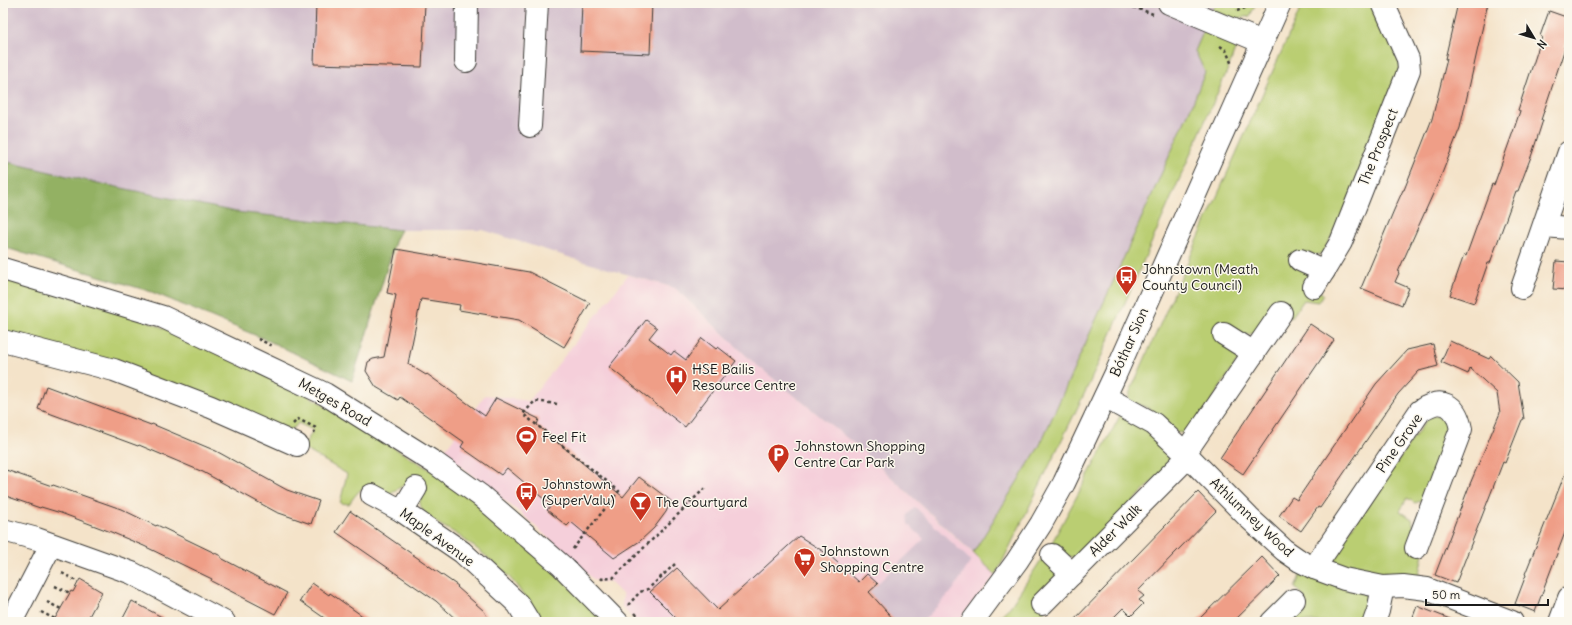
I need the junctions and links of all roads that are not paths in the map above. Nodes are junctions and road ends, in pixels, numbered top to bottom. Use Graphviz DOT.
graph roads {
  1 [pos="467,3"];
  2 [pos="537,3"];
  3 [pos="1169,3"];
  4 [pos="1280,3"];
  5 [pos="1383,3"];
  6 [pos="1262,42"];
  7 [pos="466,61"];
  8 [pos="530,126"];
  9 [pos="1569,152"];
  10 [pos="1544,226"];
  11 [pos="1569,228"];
  12 [pos="1300,260"];
  13 [pos="3,269"];
  14 [pos="1522,288"];
  15 [pos="1282,313"];
  16 [pos="1224,334"];
  17 [pos="3,341"];
  18 [pos="1254,353"];
  19 [pos="1104,397"];
  20 [pos="297,445"];
  21 [pos="1187,455"];
  22 [pos="416,488"];
  23 [pos="372,495"];
  24 [pos="402,511"];
  25 [pos="3,530"];
  26 [pos="51,545"];
  27 [pos="1416,548"];
  28 [pos="1052,555"];
  29 [pos="1314,568"];
  30 [pos="1072,574"];
  31 [pos="1383,587"];
  32 [pos="1569,598"];
  33 [pos="1294,600"];
  34 [pos="1042,604"];
  35 [pos="12,622"];
  36 [pos="224,622"];
  37 [pos="529,622"];
  38 [pos="617,622"];
  39 [pos="972,622"];
  40 [pos="1272,622"];
  41 [pos="1374,622"];
  42 [pos="1512,622"];
  43 [pos="1560,622"];
  1 -- 7 [label="street"];
  2 -- 8 [label="street"];
  3 -- 6 [label="street"];
  4 -- 6 [label="street, Bóthar Sion"];
  5 -- 12 [label="street, The Prospect"];
  6 -- 19 [label="street, Bóthar Sion"];
  9 -- 10 [label="street"];
  10 -- 11 [label="street"];
  10 -- 14 [label="street"];
  13 -- 38 [label="street, Metges Road"];
  15 -- 18 [label="street, Alder Walk"];
  16 -- 18 [label="street"];
  17 -- 20 [label="street"];
  18 -- 21 [label="street, Alder Walk"];
  19 -- 21 [label="street, Athlumney Wood"];
  19 -- 39 [label="street, Bóthar Sion"];
  21 -- 29 [label="street, Athlumney Wood"];
  21 -- 30 [label="street, Alder Walk"];
  22 -- 24 [label="street"];
  23 -- 24 [label="street, Maple Avenue"];
  24 -- 37 [label="street, Maple Avenue"];
  25 -- 26 [label="street"];
  26 -- 35 [label="street"];
  26 -- 36 [label="street"];
  27 -- 29 [label="street, Pine Grove"];
  28 -- 30 [label="street"];
  29 -- 31 [label="street, Athlumney Wood"];
  30 -- 34 [label="street, Alder Walk"];
  31 -- 41 [label="street"];
  31 -- 42 [label="street, Athlumney Wood"];
  32 -- 43 [label="street"];
  33 -- 40 [label="street"];
}
